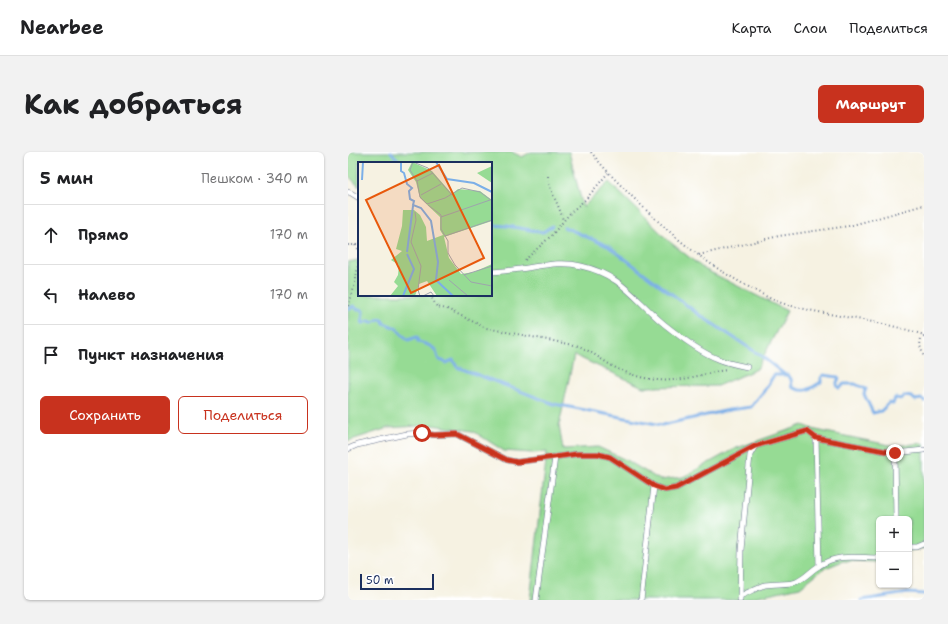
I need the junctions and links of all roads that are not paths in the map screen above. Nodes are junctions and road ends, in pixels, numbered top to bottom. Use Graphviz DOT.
graph roads {
  1 [pos="348,192"];
  2 [pos="358,197"];
  3 [pos="492,272"];
  4 [pos="747,367"];
  5 [pos="816,438"];
  6 [pos="755,446"];
  7 [pos="348,449"];
  8 [pos="924,450"];
  9 [pos="895,453"];
  10 [pos="554,457"];
  11 [pos="654,486"];
  12 [pos="896,516"];
  13 [pos="924,544"];
  14 [pos="912,547"];
  15 [pos="876,558"];
  16 [pos="819,566"];
  17 [pos="740,598"];
  18 [pos="536,600"];
  19 [pos="641,600"];
  1 -- 2 [label="lane"];
  3 -- 4 [label="lane"];
  5 -- 6 [label="lane"];
  5 -- 9 [label="lane"];
  5 -- 16 [label="lane"];
  6 -- 11 [label="lane"];
  6 -- 17 [label="lane"];
  7 -- 10 [label="lane"];
  8 -- 9 [label="lane"];
  9 -- 12 [label="lane"];
  10 -- 11 [label="lane"];
  10 -- 18 [label="lane"];
  11 -- 19 [label="lane"];
  13 -- 14 [label="lane"];
  15 -- 16 [label="lane"];
  16 -- 17 [label="lane"];
}
